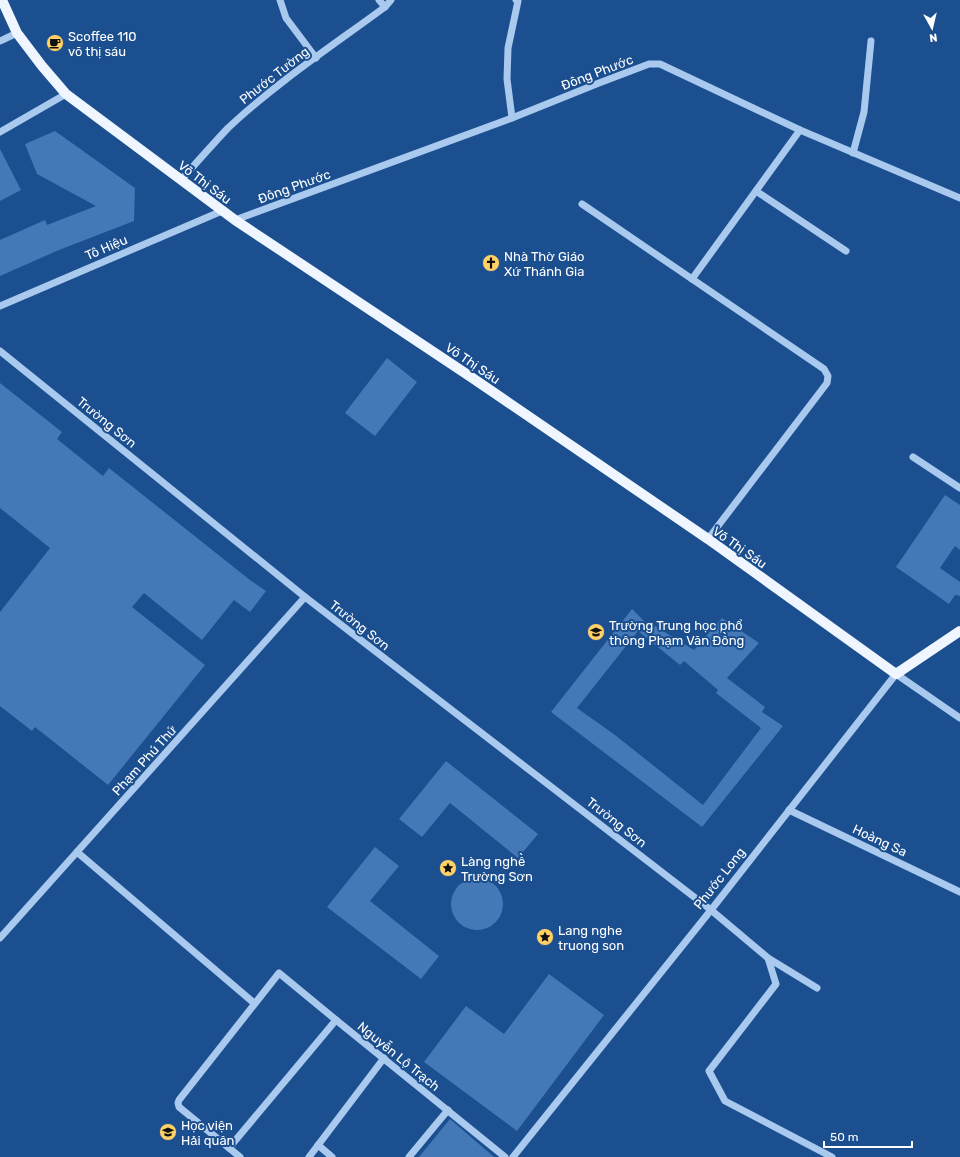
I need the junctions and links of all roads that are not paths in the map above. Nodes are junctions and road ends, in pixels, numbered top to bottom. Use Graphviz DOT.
graph roads {
  1 [pos="2,0"];
  2 [pos="280,0"];
  3 [pos="380,0"];
  4 [pos="391,0"];
  5 [pos="517,0"];
  6 [pos="385,7"];
  7 [pos="17,33"];
  8 [pos="0,41"];
  9 [pos="871,41"];
  10 [pos="316,58"];
  11 [pos="66,94"];
  12 [pos="512,118"];
  13 [pos="800,130"];
  14 [pos="0,132"];
  15 [pos="853,153"];
  16 [pos="181,180"];
  17 [pos="756,191"];
  18 [pos="960,198"];
  19 [pos="582,204"];
  20 [pos="222,210"];
  21 [pos="235,220"];
  22 [pos="846,251"];
  23 [pos="692,279"];
  24 [pos="0,306"];
  25 [pos="0,351"];
  26 [pos="913,457"];
  27 [pos="960,488"];
  28 [pos="708,539"];
  29 [pos="305,597"];
  30 [pos="960,632"];
  31 [pos="896,674"];
  32 [pos="960,718"];
  33 [pos="789,810"];
  34 [pos="77,852"];
  35 [pos="960,892"];
  36 [pos="711,910"];
  37 [pos="0,938"];
  38 [pos="768,958"];
  39 [pos="817,988"];
  40 [pos="254,1003"];
  41 [pos="336,1020"];
  42 [pos="384,1058"];
  43 [pos="448,1110"];
  44 [pos="318,1145"];
  45 [pos="229,1148"];
  46 [pos="240,1157"];
  47 [pos="309,1157"];
  48 [pos="332,1157"];
  49 [pos="409,1157"];
  50 [pos="506,1157"];
  51 [pos="513,1157"];
  52 [pos="832,1157"];
  1 -- 7 [label="main road, Võ Thị Sáu"];
  2 -- 10 [label="street"];
  3 -- 6 [label="street"];
  4 -- 6 [label="street, Phước Tường"];
  5 -- 12 [label="street"];
  6 -- 10 [label="street, Phước Tường"];
  7 -- 8 [label="street"];
  7 -- 11 [label="main road, Võ Thị Sáu"];
  9 -- 15 [label="street"];
  10 -- 16 [label="street, Phước Tường"];
  11 -- 14 [label="street"];
  11 -- 16 [label="main road, Võ Thị Sáu"];
  12 -- 13 [label="street, Đông Phước"];
  12 -- 21 [label="street, Đông Phước"];
  13 -- 15 [label="street, Đông Phước"];
  13 -- 17 [label="street"];
  15 -- 18 [label="street, Đông Phước"];
  16 -- 20 [label="main road, Võ Thị Sáu"];
  17 -- 22 [label="street"];
  17 -- 23 [label="street"];
  19 -- 23 [label="street"];
  20 -- 21 [label="main road, Võ Thị Sáu"];
  20 -- 24 [label="street, Tô Hiệu"];
  21 -- 28 [label="main road, Võ Thị Sáu"];
  23 -- 28 [label="street"];
  25 -- 29 [label="street, Trường Sơn"];
  26 -- 27 [label="street"];
  28 -- 31 [label="main road, Võ Thị Sáu"];
  29 -- 34 [label="street, Phạm Phú Thứ"];
  29 -- 36 [label="street, Trường Sơn"];
  30 -- 31 [label="main road, Phước Long"];
  31 -- 32 [label="street, Võ Thị Sáu"];
  31 -- 33 [label="street, Phước Long"];
  33 -- 35 [label="street, Hoàng Sa"];
  33 -- 36 [label="street, Phước Long"];
  34 -- 37 [label="street, Phạm Phú Thứ"];
  34 -- 40 [label="street"];
  36 -- 38 [label="street, Trường Sơn"];
  36 -- 51 [label="street, Phước Long"];
  38 -- 39 [label="street, Trường Sơn"];
  38 -- 52 [label="street"];
  40 -- 41 [label="street, Nguyễn Lộ Trạch"];
  40 -- 45 [label="street"];
  41 -- 42 [label="street, Nguyễn Lộ Trạch"];
  41 -- 45 [label="street"];
  42 -- 43 [label="street, Nguyễn Lộ Trạch"];
  42 -- 44 [label="street"];
  43 -- 49 [label="street"];
  43 -- 50 [label="street, Nguyễn Lộ Trạch"];
  44 -- 47 [label="street"];
  44 -- 48 [label="street"];
  45 -- 46 [label="street"];
}
